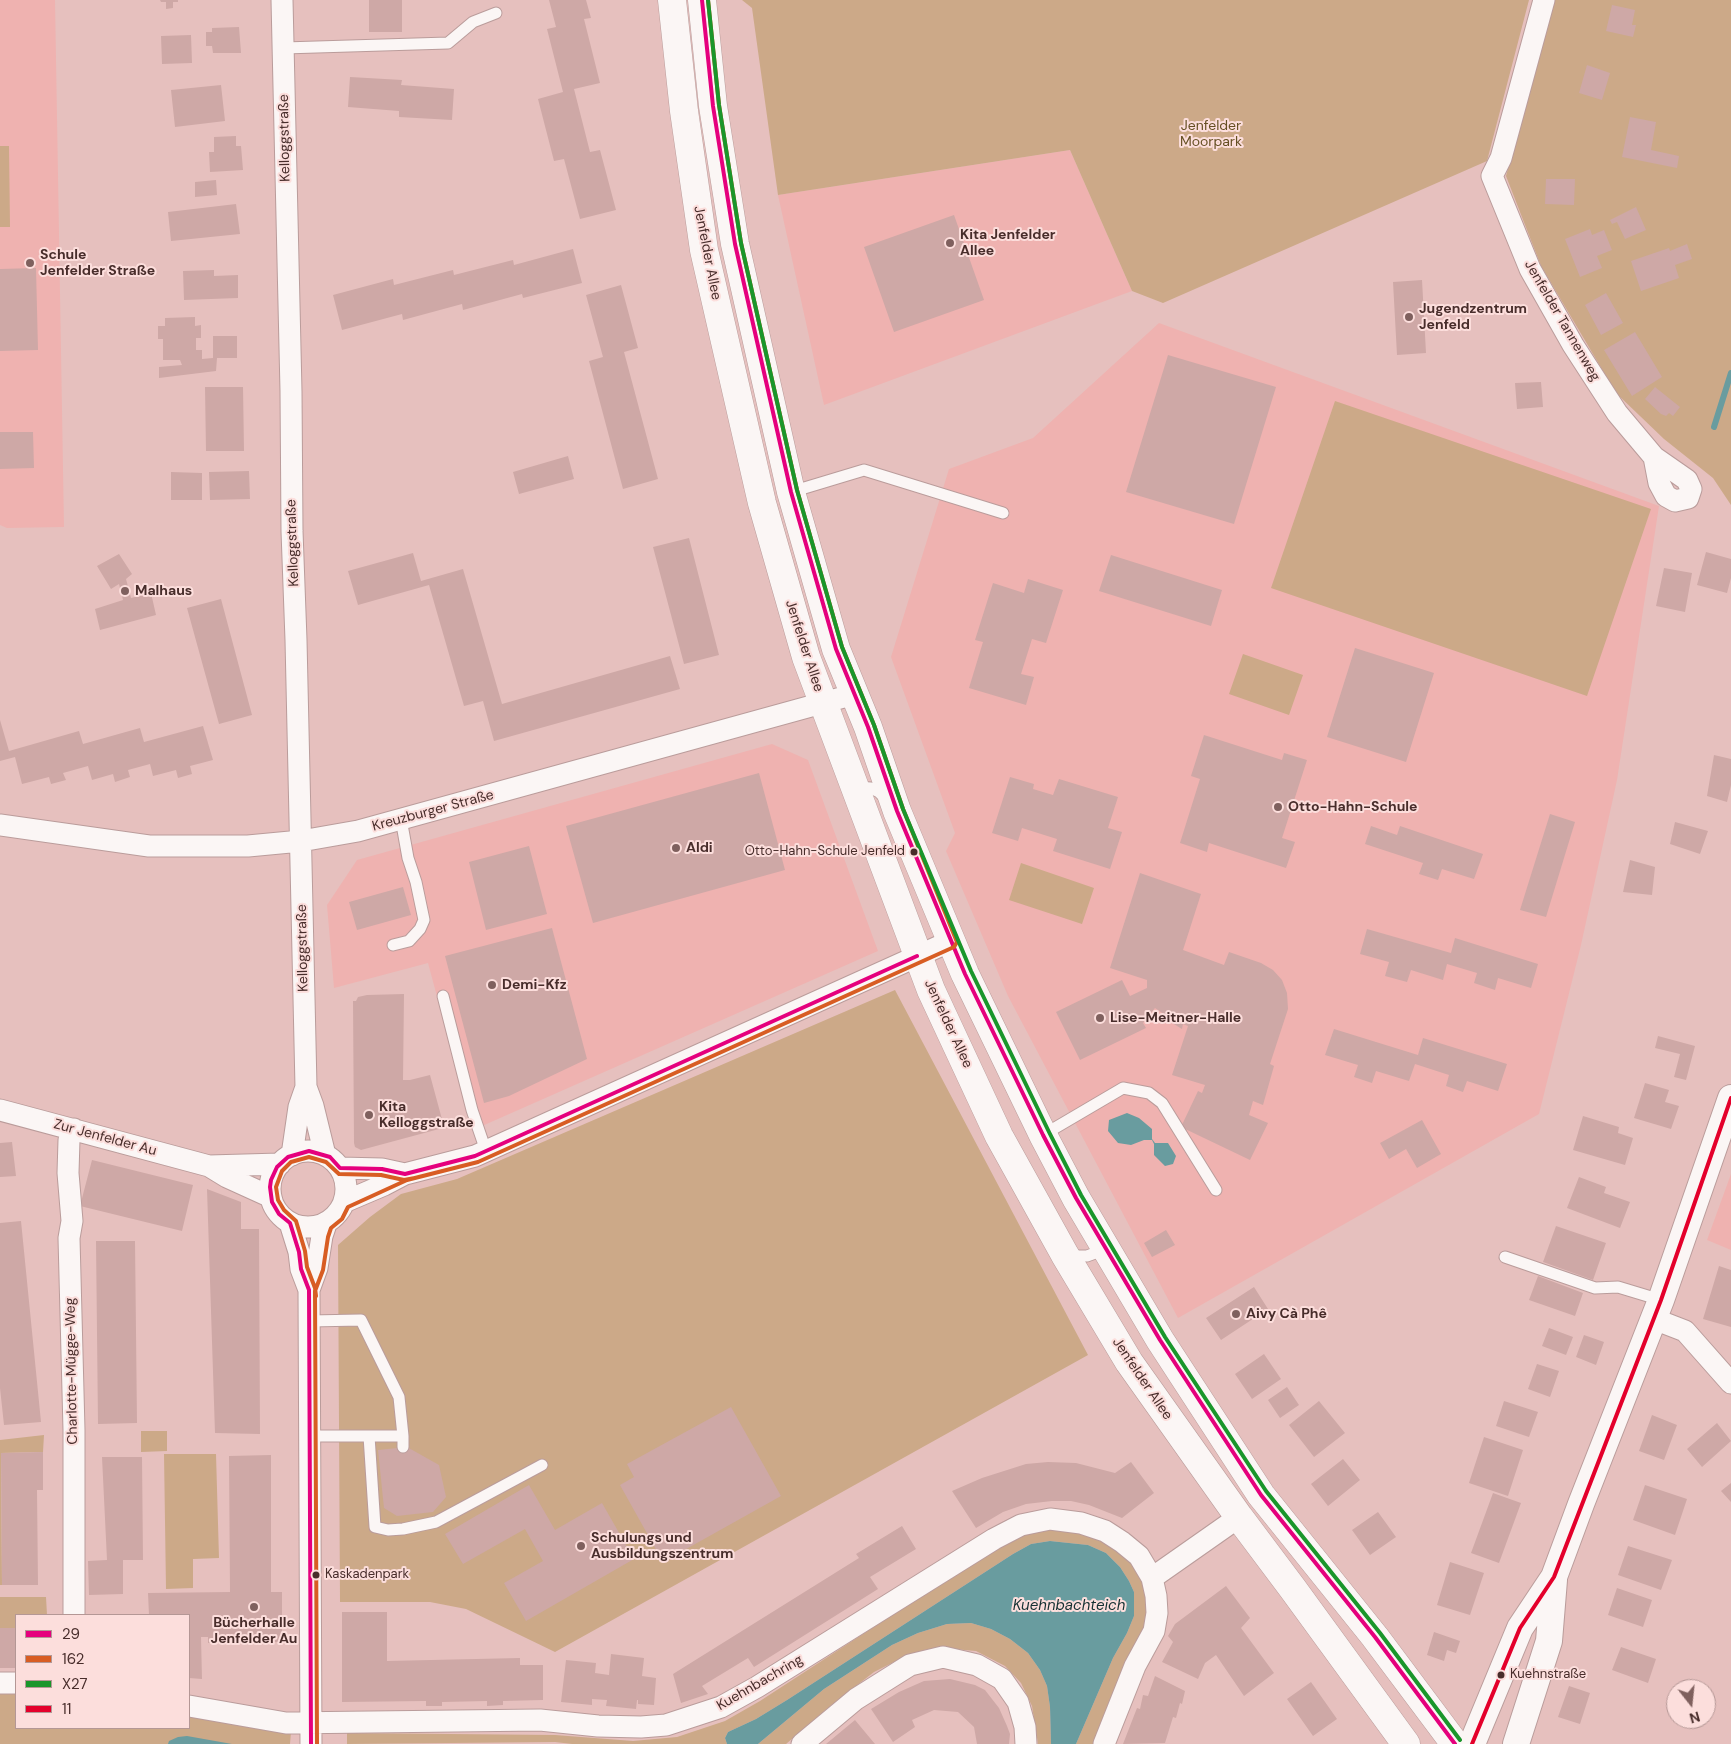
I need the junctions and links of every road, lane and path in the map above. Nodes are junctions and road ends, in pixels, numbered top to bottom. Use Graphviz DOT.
graph roads {
  1 [pos="282,0"];
  2 [pos="672,0"];
  3 [pos="702,0"];
  4 [pos="1544,0"];
  5 [pos="496,13"];
  6 [pos="284,48"];
  7 [pos="1654,457"];
  8 [pos="791,492"];
  9 [pos="1003,513"];
  10 [pos="855,694"];
  11 [pos="823,703"];
  12 [pos="855,787"];
  13 [pos="897,811"];
  14 [pos="401,819"];
  15 [pos="0,825"];
  16 [pos="301,841"];
  17 [pos="951,941"];
  18 [pos="392,945"];
  19 [pos="917,956"];
  20 [pos="443,996"];
  21 [pos="306,1087"];
  22 [pos="1731,1098"];
  23 [pos="0,1110"];
  24 [pos="74,1129"];
  25 [pos="1043,1135"];
  26 [pos="486,1151"];
  27 [pos="286,1160"];
  28 [pos="332,1161"];
  29 [pos="209,1166"];
  30 [pos="404,1174"];
  31 [pos="1216,1190"];
  32 [pos="271,1197"];
  33 [pos="344,1202"];
  34 [pos="290,1223"];
  35 [pos="326,1224"];
  36 [pos="1106,1249"];
  37 [pos="1065,1255"];
  38 [pos="1505,1257"];
  39 [pos="310,1290"];
  40 [pos="1658,1310"];
  41 [pos="310,1321"];
  42 [pos="1731,1383"];
  43 [pos="310,1436"];
  44 [pos="369,1436"];
  45 [pos="542,1466"];
  46 [pos="1272,1511"];
  47 [pos="1239,1517"];
  48 [pos="1554,1577"];
  49 [pos="1152,1578"];
  50 [pos="74,1614"];
  51 [pos="0,1683"];
  52 [pos="15,1683"];
  53 [pos="190,1706"];
  54 [pos="311,1722"];
  55 [pos="311,1744"];
  56 [pos="802,1744"];
  57 [pos="1026,1744"];
  58 [pos="1104,1744"];
  59 [pos="1406,1744"];
  60 [pos="1455,1744"];
  61 [pos="1472,1744"];
  62 [pos="1516,1744"];
  1 -- 6 [label="street, Kelloggstraße"];
  2 -- 11 [label="main road, Jenfelder Allee"];
  3 -- 8 [label="main road"];
  4 -- 7 [label="street, Jenfelder Tannenweg"];
  5 -- 6 [label="lane"];
  6 -- 16 [label="street, Kelloggstraße"];
  8 -- 9 [label="lane"];
  8 -- 10 [label="main road"];
  10 -- 11 [label="street, Kreuzburger Straße"];
  10 -- 13 [label="main road"];
  11 -- 12 [label="main road, Jenfelder Allee"];
  11 -- 14 [label="street, Kreuzburger Straße"];
  12 -- 13 [label="lane"];
  12 -- 19 [label="main road, Jenfelder Allee"];
  13 -- 17 [label="main road"];
  14 -- 16 [label="street, Kreuzburger Straße"];
  14 -- 18 [label="lane"];
  15 -- 16 [label="street, Kreuzburger Straße"];
  16 -- 21 [label="street, Kelloggstraße"];
  17 -- 19 [label="street"];
  17 -- 25 [label="main road"];
  19 -- 26 [label="street"];
  19 -- 37 [label="main road, Jenfelder Allee"];
  20 -- 26 [label="lane"];
  21 -- 27 [label="street, Kelloggstraße"];
  21 -- 28 [label="street, Kelloggstraße"];
  22 -- 40 [label="street"];
  23 -- 24 [label="street, Zur Jenfelder Au"];
  24 -- 29 [label="street, Zur Jenfelder Au"];
  24 -- 50 [label="street, Charlotte-Mügge-Weg"];
  25 -- 31 [label="lane"];
  25 -- 36 [label="main road"];
  26 -- 30 [label="street"];
  27 -- 28 [label="street"];
  27 -- 29 [label="street, Zur Jenfelder Au"];
  27 -- 32 [label="street"];
  28 -- 30 [label="street"];
  28 -- 33 [label="street"];
  29 -- 32 [label="street, Zur Jenfelder Au"];
  30 -- 33 [label="street"];
  32 -- 34 [label="street"];
  33 -- 35 [label="street"];
  34 -- 35 [label="street"];
  34 -- 39 [label="street"];
  35 -- 39 [label="street"];
  36 -- 37 [label="lane"];
  36 -- 46 [label="main road"];
  37 -- 47 [label="main road, Jenfelder Allee"];
  38 -- 40 [label="lane"];
  39 -- 41 [label="street"];
  40 -- 42 [label="street"];
  40 -- 48 [label="street"];
  41 -- 43 [label="street"];
  41 -- 44 [label="lane"];
  43 -- 44 [label="lane"];
  43 -- 54 [label="street"];
  44 -- 45 [label="lane"];
  46 -- 47 [label="main road"];
  46 -- 60 [label="main road"];
  47 -- 49 [label="street"];
  47 -- 59 [label="main road, Jenfelder Allee"];
  48 -- 61 [label="street"];
  48 -- 62 [label="street"];
  49 -- 54 [label="street, Kuehnbachring"];
  49 -- 58 [label="street, Kuehnbachring"];
  51 -- 52 [label="street"];
  53 -- 54 [label="street"];
  54 -- 55 [label="street"];
  56 -- 57 [label="street"];
}
